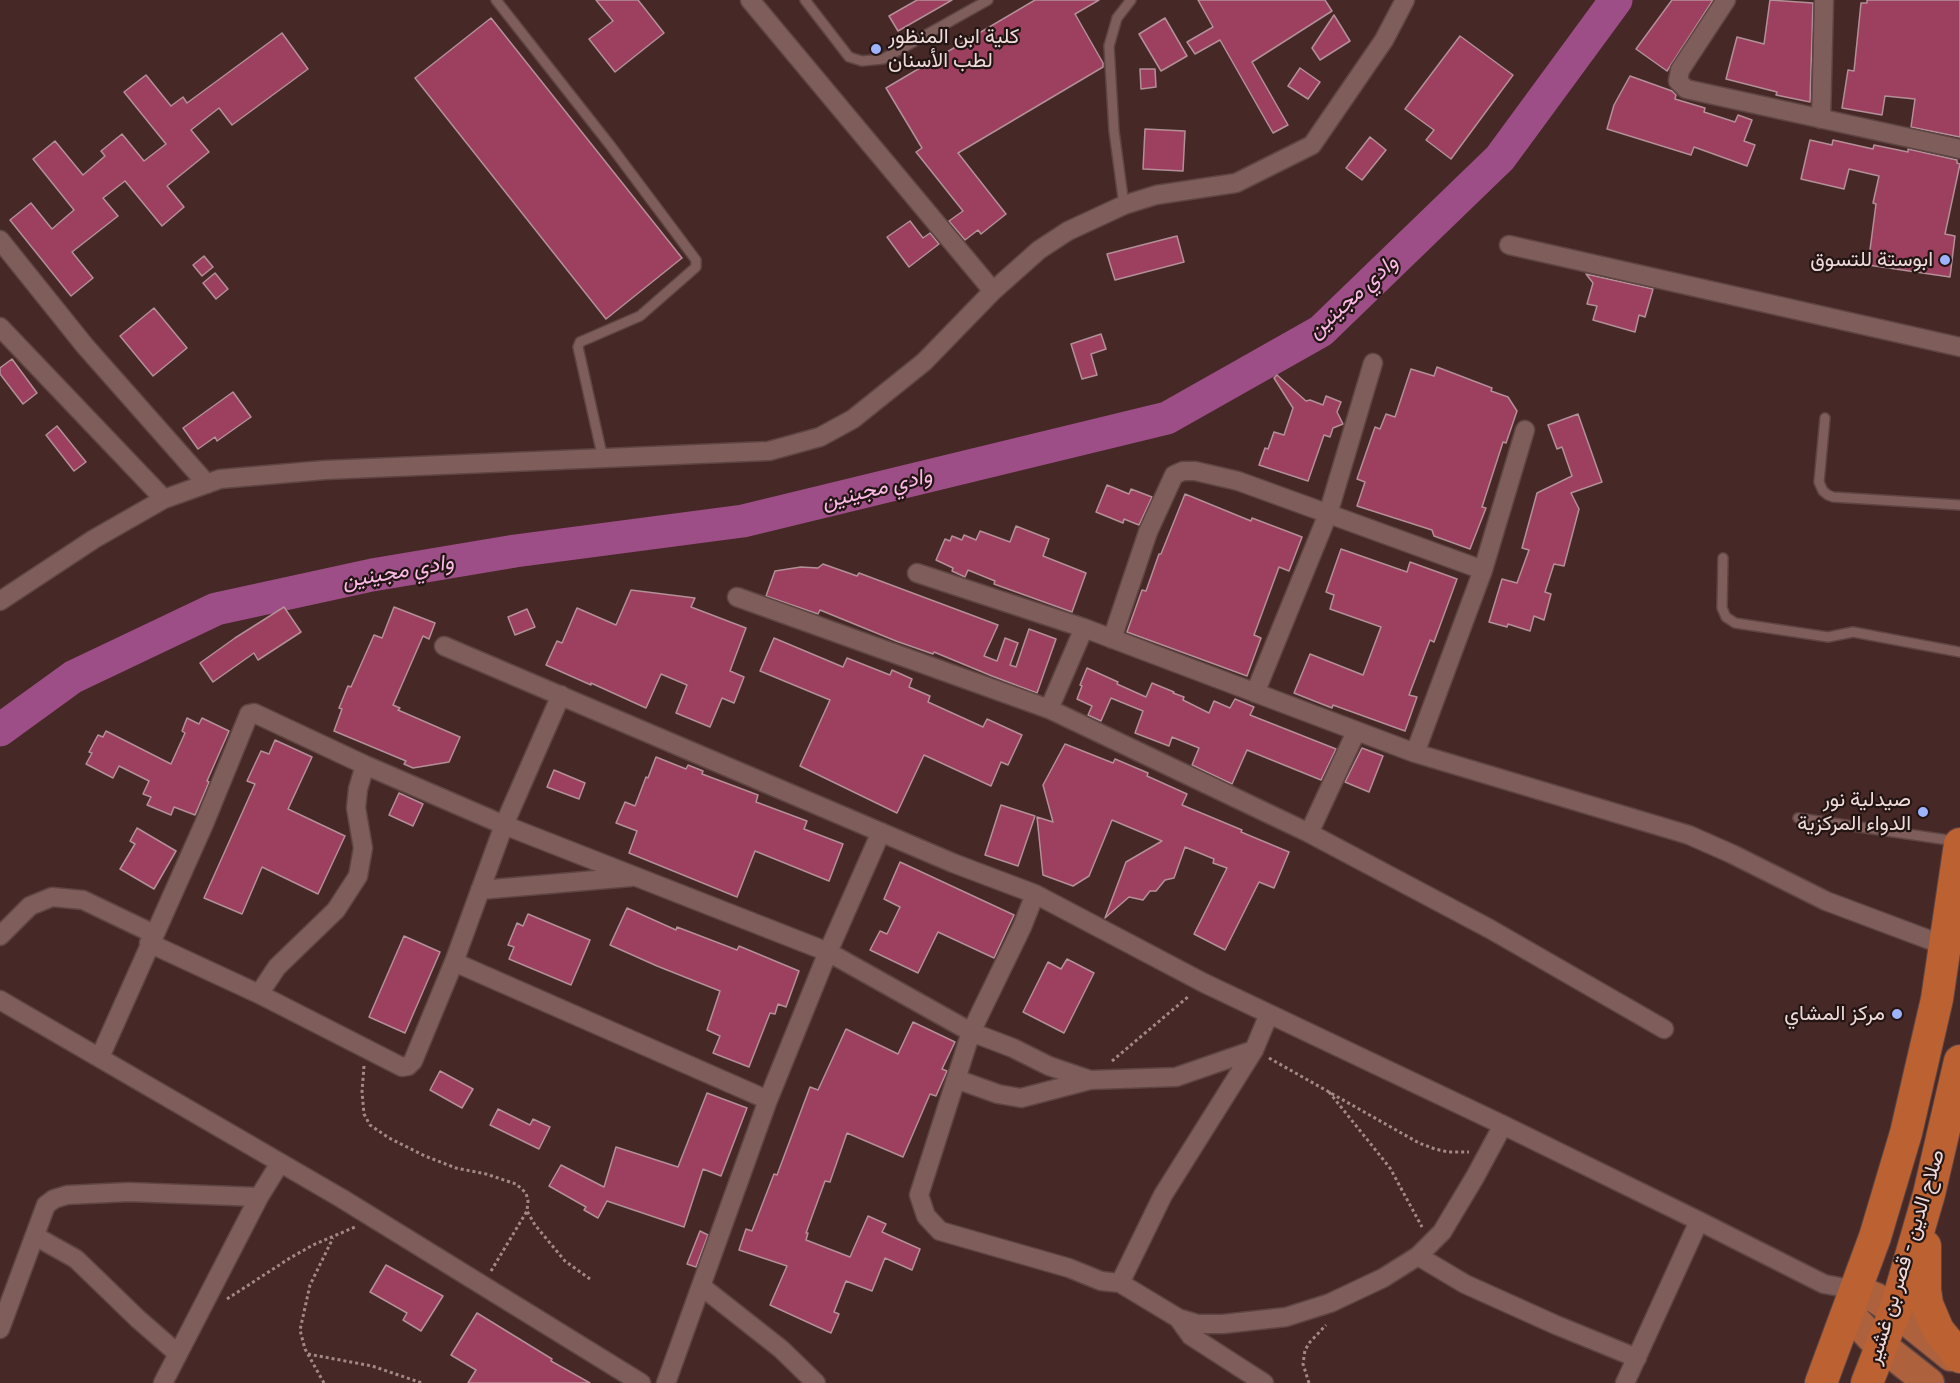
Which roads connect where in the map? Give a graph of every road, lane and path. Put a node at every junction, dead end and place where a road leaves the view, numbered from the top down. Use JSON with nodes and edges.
{"nodes":[{"id":1,"x":496,"y":0,"type":"edge"},
{"id":2,"x":750,"y":0,"type":"edge"},
{"id":3,"x":805,"y":0,"type":"edge"},
{"id":4,"x":988,"y":0,"type":"edge"},
{"id":5,"x":1131,"y":0,"type":"edge"},
{"id":6,"x":1406,"y":0,"type":"edge"},
{"id":7,"x":1726,"y":0,"type":"edge"},
{"id":8,"x":1824,"y":0,"type":"edge"},
{"id":9,"x":1821,"y":119,"type":"junction"},
{"id":10,"x":1960,"y":149,"type":"edge"},
{"id":11,"x":1124,"y":205,"type":"junction"},
{"id":12,"x":0,"y":240,"type":"edge"},
{"id":13,"x":1509,"y":245,"type":"dead end"},
{"id":14,"x":993,"y":291,"type":"junction"},
{"id":15,"x":0,"y":327,"type":"edge"},
{"id":16,"x":1960,"y":346,"type":"edge"},
{"id":17,"x":1373,"y":363,"type":"dead end"},
{"id":18,"x":1825,"y":418,"type":"dead end"},
{"id":19,"x":1525,"y":430,"type":"dead end"},
{"id":20,"x":603,"y":459,"type":"junction"},
{"id":21,"x":207,"y":484,"type":"junction"},
{"id":22,"x":164,"y":499,"type":"junction"},
{"id":23,"x":1960,"y":505,"type":"edge"},
{"id":24,"x":1328,"y":514,"type":"junction"},
{"id":25,"x":1723,"y":558,"type":"dead end"},
{"id":26,"x":1483,"y":570,"type":"junction"},
{"id":27,"x":917,"y":573,"type":"dead end"},
{"id":28,"x":737,"y":597,"type":"dead end"},
{"id":29,"x":0,"y":601,"type":"edge"},
{"id":30,"x":1084,"y":628,"type":"junction"},
{"id":31,"x":1112,"y":639,"type":"junction"},
{"id":32,"x":444,"y":646,"type":"dead end"},
{"id":33,"x":1960,"y":652,"type":"edge"},
{"id":34,"x":1255,"y":693,"type":"junction"},
{"id":35,"x":561,"y":696,"type":"junction"},
{"id":36,"x":1049,"y":709,"type":"junction"},
{"id":37,"x":1356,"y":732,"type":"junction"},
{"id":38,"x":1415,"y":753,"type":"junction"},
{"id":39,"x":365,"y":765,"type":"junction"},
{"id":40,"x":1798,"y":818,"type":"dead end"},
{"id":41,"x":504,"y":825,"type":"junction"},
{"id":42,"x":881,"y":832,"type":"junction"},
{"id":43,"x":1309,"y":833,"type":"junction"},
{"id":44,"x":1960,"y":843,"type":"edge"},
{"id":45,"x":636,"y":877,"type":"junction"},
{"id":46,"x":480,"y":890,"type":"junction"},
{"id":47,"x":1035,"y":894,"type":"junction"},
{"id":48,"x":0,"y":936,"type":"edge"},
{"id":49,"x":152,"y":939,"type":"junction"},
{"id":50,"x":1946,"y":946,"type":"junction"},
{"id":51,"x":828,"y":952,"type":"junction"},
{"id":52,"x":454,"y":962,"type":"junction"},
{"id":53,"x":1204,"y":983,"type":"junction"},
{"id":54,"x":259,"y":994,"type":"junction"},
{"id":55,"x":0,"y":1000,"type":"edge"},
{"id":56,"x":1269,"y":1014,"type":"junction"},
{"id":57,"x":1664,"y":1029,"type":"dead end"},
{"id":58,"x":971,"y":1032,"type":"junction"},
{"id":59,"x":365,"y":1049,"type":"junction"},
{"id":60,"x":1254,"y":1050,"type":"junction"},
{"id":61,"x":100,"y":1057,"type":"junction"},
{"id":62,"x":1960,"y":1061,"type":"edge"},
{"id":63,"x":956,"y":1079,"type":"junction"},
{"id":64,"x":1090,"y":1080,"type":"junction"},
{"id":65,"x":1328,"y":1090,"type":"junction"},
{"id":66,"x":768,"y":1100,"type":"junction"},
{"id":67,"x":1503,"y":1125,"type":"junction"},
{"id":68,"x":1489,"y":1152,"type":"junction"},
{"id":69,"x":280,"y":1163,"type":"junction"},
{"id":70,"x":1929,"y":1194,"type":"junction"},
{"id":71,"x":259,"y":1197,"type":"junction"},
{"id":72,"x":527,"y":1210,"type":"junction"},
{"id":73,"x":376,"y":1220,"type":"junction"},
{"id":74,"x":1699,"y":1221,"type":"junction"},
{"id":75,"x":35,"y":1236,"type":"junction"},
{"id":76,"x":334,"y":1236,"type":"junction"},
{"id":77,"x":1424,"y":1250,"type":"junction"},
{"id":78,"x":590,"y":1279,"type":"dead end"},
{"id":79,"x":1120,"y":1283,"type":"junction"},
{"id":80,"x":482,"y":1285,"type":"junction"},
{"id":81,"x":701,"y":1286,"type":"junction"},
{"id":82,"x":1852,"y":1300,"type":"junction"},
{"id":83,"x":1895,"y":1311,"type":"junction"},
{"id":84,"x":1178,"y":1318,"type":"junction"},
{"id":85,"x":195,"y":1319,"type":"junction"},
{"id":86,"x":1332,"y":1319,"type":"dead end"},
{"id":87,"x":0,"y":1329,"type":"edge"},
{"id":88,"x":1882,"y":1345,"type":"junction"},
{"id":89,"x":177,"y":1353,"type":"junction"},
{"id":90,"x":308,"y":1354,"type":"junction"},
{"id":91,"x":1960,"y":1357,"type":"edge"},
{"id":92,"x":1637,"y":1358,"type":"junction"},
{"id":93,"x":1960,"y":1365,"type":"edge"},
{"id":94,"x":163,"y":1383,"type":"edge"},
{"id":95,"x":324,"y":1383,"type":"edge"},
{"id":96,"x":422,"y":1383,"type":"edge"},
{"id":97,"x":641,"y":1383,"type":"edge"},
{"id":98,"x":666,"y":1383,"type":"edge"},
{"id":99,"x":816,"y":1383,"type":"edge"},
{"id":100,"x":1264,"y":1383,"type":"edge"},
{"id":101,"x":1309,"y":1383,"type":"edge"},
{"id":102,"x":1626,"y":1383,"type":"edge"},
{"id":103,"x":1821,"y":1383,"type":"edge"},
{"id":104,"x":1867,"y":1383,"type":"edge"},
{"id":105,"x":1929,"y":1383,"type":"edge"}],
"edges":[{"from":1,"to":20,"type":"lane"},
{"from":2,"to":14,"type":"street"},
{"from":3,"to":4,"type":"lane"},
{"from":5,"to":11,"type":"lane"},
{"from":6,"to":11,"type":"street"},
{"from":7,"to":9,"type":"street"},
{"from":8,"to":9,"type":"street"},
{"from":9,"to":10,"type":"street"},
{"from":11,"to":14,"type":"street"},
{"from":12,"to":21,"type":"street"},
{"from":13,"to":16,"type":"street"},
{"from":14,"to":20,"type":"street"},
{"from":15,"to":22,"type":"street"},
{"from":17,"to":24,"type":"street"},
{"from":18,"to":23,"type":"lane"},
{"from":19,"to":26,"type":"street"},
{"from":20,"to":21,"type":"street"},
{"from":21,"to":22,"type":"street"},
{"from":22,"to":29,"type":"street"},
{"from":24,"to":26,"type":"street"},
{"from":24,"to":31,"type":"street"},
{"from":24,"to":34,"type":"street"},
{"from":25,"to":33,"type":"lane"},
{"from":26,"to":38,"type":"street"},
{"from":27,"to":30,"type":"street"},
{"from":28,"to":36,"type":"street"},
{"from":30,"to":31,"type":"street"},
{"from":30,"to":36,"type":"street"},
{"from":31,"to":34,"type":"street"},
{"from":32,"to":35,"type":"street"},
{"from":34,"to":37,"type":"street"},
{"from":35,"to":41,"type":"street"},
{"from":35,"to":42,"type":"street"},
{"from":36,"to":43,"type":"street"},
{"from":37,"to":38,"type":"street"},
{"from":37,"to":43,"type":"street"},
{"from":38,"to":50,"type":"street"},
{"from":39,"to":41,"type":"street"},
{"from":39,"to":49,"type":"street"},
{"from":39,"to":54,"type":"street"},
{"from":40,"to":44,"type":"lane"},
{"from":41,"to":45,"type":"street"},
{"from":41,"to":46,"type":"street"},
{"from":42,"to":47,"type":"street"},
{"from":42,"to":51,"type":"street"},
{"from":43,"to":57,"type":"street"},
{"from":44,"to":50,"type":"highway"},
{"from":45,"to":46,"type":"street"},
{"from":45,"to":51,"type":"street"},
{"from":46,"to":52,"type":"street"},
{"from":47,"to":53,"type":"street"},
{"from":47,"to":58,"type":"street"},
{"from":48,"to":49,"type":"street"},
{"from":49,"to":54,"type":"street"},
{"from":49,"to":61,"type":"street"},
{"from":50,"to":82,"type":"highway"},
{"from":51,"to":58,"type":"street"},
{"from":51,"to":66,"type":"street"},
{"from":52,"to":59,"type":"street"},
{"from":52,"to":66,"type":"street"},
{"from":53,"to":56,"type":"street"},
{"from":53,"to":64,"type":"path"},
{"from":54,"to":59,"type":"street"},
{"from":55,"to":61,"type":"street"},
{"from":56,"to":60,"type":"street"},
{"from":56,"to":67,"type":"street"},
{"from":58,"to":63,"type":"street"},
{"from":58,"to":64,"type":"street"},
{"from":59,"to":72,"type":"path"},
{"from":60,"to":64,"type":"street"},
{"from":60,"to":65,"type":"path"},
{"from":60,"to":79,"type":"street"},
{"from":61,"to":69,"type":"street"},
{"from":62,"to":70,"type":"highway","name":"صلاح الدين - قصر بن غشير"},
{"from":63,"to":64,"type":"street"},
{"from":63,"to":79,"type":"street"},
{"from":65,"to":68,"type":"path"},
{"from":65,"to":77,"type":"path"},
{"from":66,"to":81,"type":"street"},
{"from":67,"to":68,"type":"street"},
{"from":67,"to":74,"type":"street"},
{"from":68,"to":77,"type":"street"},
{"from":69,"to":71,"type":"street"},
{"from":69,"to":73,"type":"street"},
{"from":70,"to":83,"type":"highway","name":"صلاح الدين - قصر بن غشير"},
{"from":70,"to":91,"type":"highway"},
{"from":71,"to":75,"type":"street"},
{"from":71,"to":85,"type":"street"},
{"from":72,"to":78,"type":"path"},
{"from":72,"to":80,"type":"path"},
{"from":73,"to":76,"type":"path"},
{"from":73,"to":80,"type":"street"},
{"from":74,"to":82,"type":"street"},
{"from":74,"to":92,"type":"street"},
{"from":75,"to":87,"type":"street"},
{"from":75,"to":89,"type":"street"},
{"from":76,"to":85,"type":"path"},
{"from":76,"to":90,"type":"path"},
{"from":77,"to":84,"type":"street"},
{"from":77,"to":92,"type":"street"},
{"from":79,"to":84,"type":"street"},
{"from":80,"to":97,"type":"street"},
{"from":81,"to":98,"type":"street"},
{"from":81,"to":99,"type":"street"},
{"from":82,"to":83,"type":"main road"},
{"from":82,"to":88,"type":"main road"},
{"from":82,"to":103,"type":"highway"},
{"from":83,"to":88,"type":"highway","name":"صلاح الدين - قصر بن غشير"},
{"from":83,"to":93,"type":"main road"},
{"from":84,"to":100,"type":"street"},
{"from":85,"to":89,"type":"street"},
{"from":86,"to":101,"type":"path"},
{"from":88,"to":104,"type":"highway","name":"صلاح الدين - قصر بن غشير"},
{"from":88,"to":105,"type":"main road"},
{"from":89,"to":94,"type":"street"},
{"from":90,"to":95,"type":"path"},
{"from":90,"to":96,"type":"path"},
{"from":92,"to":102,"type":"street"}]}
